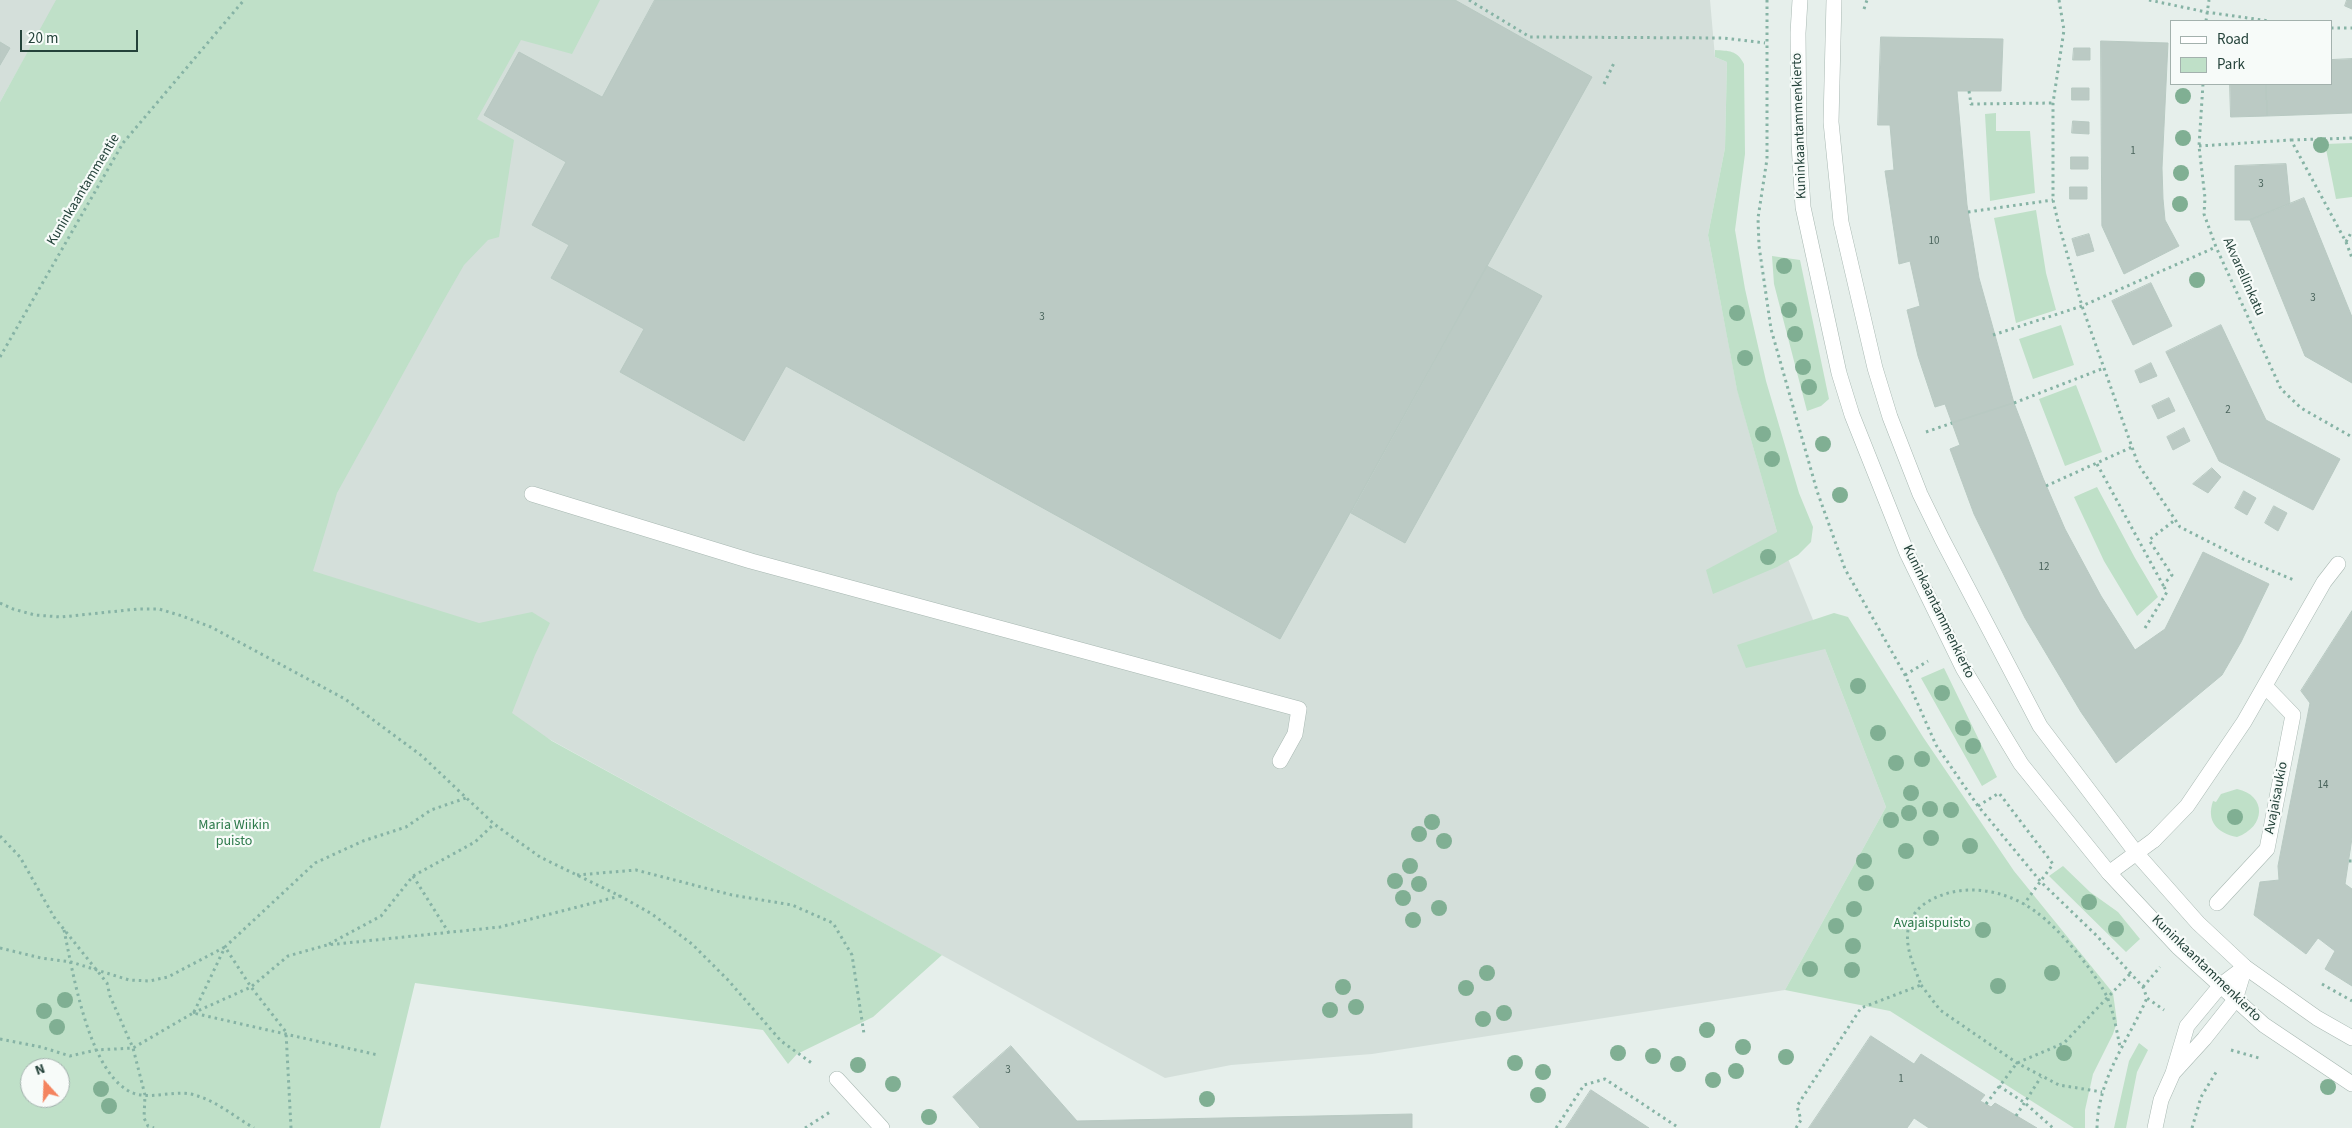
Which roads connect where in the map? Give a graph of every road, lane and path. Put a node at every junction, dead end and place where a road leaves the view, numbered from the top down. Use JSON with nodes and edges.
{"nodes":[{"id":1,"x":244,"y":0,"type":"edge"},
{"id":2,"x":1469,"y":0,"type":"edge"},
{"id":3,"x":1800,"y":0,"type":"edge"},
{"id":4,"x":1834,"y":0,"type":"edge"},
{"id":5,"x":1867,"y":0,"type":"edge"},
{"id":6,"x":2059,"y":0,"type":"edge"},
{"id":7,"x":2149,"y":0,"type":"edge"},
{"id":8,"x":2209,"y":0,"type":"edge"},
{"id":9,"x":2206,"y":12,"type":"junction"},
{"id":10,"x":1863,"y":13,"type":"dead end"},
{"id":11,"x":2206,"y":20,"type":"edge"},
{"id":12,"x":2262,"y":20,"type":"edge"},
{"id":13,"x":2332,"y":28,"type":"edge"},
{"id":14,"x":2352,"y":28,"type":"edge"},
{"id":15,"x":1766,"y":43,"type":"dead end"},
{"id":16,"x":1614,"y":63,"type":"dead end"},
{"id":17,"x":1604,"y":84,"type":"dead end"},
{"id":18,"x":2203,"y":85,"type":"edge"},
{"id":19,"x":1969,"y":91,"type":"dead end"},
{"id":20,"x":2053,"y":103,"type":"junction"},
{"id":21,"x":2352,"y":138,"type":"edge"},
{"id":22,"x":2291,"y":140,"type":"junction"},
{"id":23,"x":2200,"y":146,"type":"junction"},
{"id":24,"x":2053,"y":200,"type":"junction"},
{"id":25,"x":1968,"y":212,"type":"dead end"},
{"id":26,"x":2352,"y":231,"type":"edge"},
{"id":27,"x":2346,"y":242,"type":"junction"},
{"id":28,"x":2216,"y":247,"type":"junction"},
{"id":29,"x":2352,"y":258,"type":"edge"},
{"id":30,"x":2082,"y":306,"type":"junction"},
{"id":31,"x":1993,"y":334,"type":"dead end"},
{"id":32,"x":0,"y":356,"type":"edge"},
{"id":33,"x":2104,"y":368,"type":"junction"},
{"id":34,"x":2014,"y":403,"type":"dead end"},
{"id":35,"x":1952,"y":423,"type":"dead end"},
{"id":36,"x":2352,"y":437,"type":"edge"},
{"id":37,"x":1925,"y":439,"type":"dead end"},
{"id":38,"x":2132,"y":447,"type":"junction"},
{"id":39,"x":2096,"y":464,"type":"junction"},
{"id":40,"x":2046,"y":486,"type":"dead end"},
{"id":41,"x":532,"y":494,"type":"dead end"},
{"id":42,"x":2175,"y":520,"type":"junction"},
{"id":43,"x":2338,"y":564,"type":"dead end"},
{"id":44,"x":2163,"y":584,"type":"junction"},
{"id":45,"x":2320,"y":591,"type":"junction"},
{"id":46,"x":0,"y":603,"type":"edge"},
{"id":47,"x":2146,"y":628,"type":"dead end"},
{"id":48,"x":2265,"y":686,"type":"junction"},
{"id":49,"x":1280,"y":761,"type":"dead end"},
{"id":50,"x":466,"y":798,"type":"junction"},
{"id":51,"x":1978,"y":806,"type":"dead end"},
{"id":52,"x":494,"y":824,"type":"junction"},
{"id":53,"x":0,"y":836,"type":"edge"},
{"id":54,"x":2137,"y":854,"type":"junction"},
{"id":55,"x":2109,"y":872,"type":"junction"},
{"id":56,"x":577,"y":875,"type":"junction"},
{"id":57,"x":413,"y":876,"type":"junction"},
{"id":58,"x":620,"y":896,"type":"junction"},
{"id":59,"x":2217,"y":903,"type":"dead end"},
{"id":60,"x":2024,"y":904,"type":"junction"},
{"id":61,"x":64,"y":929,"type":"junction"},
{"id":62,"x":449,"y":933,"type":"junction"},
{"id":63,"x":327,"y":945,"type":"junction"},
{"id":64,"x":225,"y":947,"type":"junction"},
{"id":65,"x":0,"y":948,"type":"edge"},
{"id":66,"x":71,"y":962,"type":"junction"},
{"id":67,"x":2245,"y":967,"type":"junction"},
{"id":68,"x":95,"y":969,"type":"junction"},
{"id":69,"x":2130,"y":974,"type":"dead end"},
{"id":70,"x":2320,"y":983,"type":"dead end"},
{"id":71,"x":1921,"y":985,"type":"junction"},
{"id":72,"x":2221,"y":986,"type":"junction"},
{"id":73,"x":251,"y":987,"type":"junction"},
{"id":74,"x":2147,"y":998,"type":"dead end"},
{"id":75,"x":2108,"y":999,"type":"junction"},
{"id":76,"x":2235,"y":1000,"type":"junction"},
{"id":77,"x":2352,"y":1001,"type":"edge"},
{"id":78,"x":193,"y":1012,"type":"junction"},
{"id":79,"x":286,"y":1032,"type":"junction"},
{"id":80,"x":864,"y":1034,"type":"dead end"},
{"id":81,"x":2352,"y":1038,"type":"edge"},
{"id":82,"x":0,"y":1039,"type":"edge"},
{"id":83,"x":2120,"y":1047,"type":"junction"},
{"id":84,"x":133,"y":1048,"type":"junction"},
{"id":85,"x":2229,"y":1049,"type":"dead end"},
{"id":86,"x":96,"y":1050,"type":"junction"},
{"id":87,"x":378,"y":1055,"type":"dead end"},
{"id":88,"x":2225,"y":1057,"type":"dead end"},
{"id":89,"x":2017,"y":1063,"type":"junction"},
{"id":90,"x":2220,"y":1065,"type":"dead end"},
{"id":91,"x":2173,"y":1073,"type":"junction"},
{"id":92,"x":2041,"y":1077,"type":"junction"},
{"id":93,"x":838,"y":1079,"type":"joint"},
{"id":94,"x":2352,"y":1084,"type":"edge"},
{"id":95,"x":1999,"y":1086,"type":"junction"},
{"id":96,"x":2102,"y":1092,"type":"junction"},
{"id":97,"x":145,"y":1095,"type":"junction"},
{"id":98,"x":2024,"y":1103,"type":"junction"},
{"id":99,"x":1986,"y":1104,"type":"dead end"},
{"id":100,"x":2016,"y":1116,"type":"dead end"},
{"id":101,"x":154,"y":1128,"type":"edge"},
{"id":102,"x":254,"y":1128,"type":"edge"},
{"id":103,"x":291,"y":1128,"type":"edge"},
{"id":104,"x":882,"y":1128,"type":"edge"},
{"id":105,"x":1556,"y":1128,"type":"edge"},
{"id":106,"x":1679,"y":1128,"type":"edge"},
{"id":107,"x":1796,"y":1128,"type":"edge"},
{"id":108,"x":2053,"y":1128,"type":"edge"},
{"id":109,"x":2097,"y":1128,"type":"edge"},
{"id":110,"x":2155,"y":1128,"type":"edge"},
{"id":111,"x":2192,"y":1128,"type":"edge"}],
"edges":[{"from":1,"to":32,"type":"path","name":"Kuninkaantammentie"},
{"from":2,"to":15,"type":"path"},
{"from":3,"to":55,"type":"street","name":"Kuninkaantammenkierto"},
{"from":4,"to":54,"type":"street","name":"Kuninkaantammenkierto"},
{"from":5,"to":10,"type":"path"},
{"from":6,"to":20,"type":"path"},
{"from":7,"to":9,"type":"path"},
{"from":8,"to":9,"type":"path"},
{"from":9,"to":11,"type":"path"},
{"from":9,"to":12,"type":"path"},
{"from":13,"to":14,"type":"path"},
{"from":16,"to":17,"type":"path"},
{"from":18,"to":23,"type":"path","name":"Akvarellinkatu"},
{"from":19,"to":20,"type":"path"},
{"from":20,"to":24,"type":"path"},
{"from":21,"to":22,"type":"path"},
{"from":22,"to":23,"type":"path"},
{"from":22,"to":27,"type":"path"},
{"from":23,"to":28,"type":"path","name":"Akvarellinkatu"},
{"from":24,"to":25,"type":"path"},
{"from":24,"to":30,"type":"path"},
{"from":26,"to":27,"type":"path"},
{"from":27,"to":29,"type":"path"},
{"from":28,"to":30,"type":"path"},
{"from":28,"to":36,"type":"path","name":"Akvarellinkatu"},
{"from":30,"to":31,"type":"path"},
{"from":30,"to":33,"type":"path"},
{"from":33,"to":34,"type":"path"},
{"from":33,"to":38,"type":"path"},
{"from":35,"to":37,"type":"path"},
{"from":38,"to":39,"type":"path"},
{"from":38,"to":42,"type":"path"},
{"from":39,"to":40,"type":"path"},
{"from":39,"to":44,"type":"path"},
{"from":41,"to":49,"type":"street"},
{"from":42,"to":44,"type":"path"},
{"from":42,"to":45,"type":"path"},
{"from":43,"to":45,"type":"street"},
{"from":44,"to":47,"type":"path"},
{"from":45,"to":48,"type":"street"},
{"from":46,"to":50,"type":"path"},
{"from":48,"to":54,"type":"street"},
{"from":48,"to":59,"type":"street","name":"Avajaisaukio"},
{"from":50,"to":52,"type":"path"},
{"from":50,"to":64,"type":"path"},
{"from":51,"to":60,"type":"path"},
{"from":52,"to":56,"type":"path"},
{"from":52,"to":57,"type":"path"},
{"from":53,"to":61,"type":"path"},
{"from":54,"to":55,"type":"street"},
{"from":54,"to":67,"type":"street","name":"Kuninkaantammenkierto"},
{"from":55,"to":72,"type":"street","name":"Kuninkaantammenkierto"},
{"from":56,"to":58,"type":"path"},
{"from":56,"to":80,"type":"path"},
{"from":57,"to":62,"type":"path"},
{"from":57,"to":63,"type":"path"},
{"from":58,"to":62,"type":"path"},
{"from":58,"to":93,"type":"path"},
{"from":60,"to":71,"type":"path"},
{"from":60,"to":75,"type":"path"},
{"from":61,"to":66,"type":"path"},
{"from":61,"to":68,"type":"path"},
{"from":62,"to":63,"type":"path"},
{"from":63,"to":73,"type":"path"},
{"from":64,"to":68,"type":"path"},
{"from":64,"to":73,"type":"path"},
{"from":64,"to":78,"type":"path"},
{"from":65,"to":66,"type":"path"},
{"from":66,"to":68,"type":"path"},
{"from":66,"to":86,"type":"path"},
{"from":67,"to":72,"type":"street"},
{"from":67,"to":76,"type":"street"},
{"from":67,"to":81,"type":"street","name":"Kuninkaantammenkierto"},
{"from":68,"to":84,"type":"path"},
{"from":69,"to":75,"type":"path"},
{"from":70,"to":77,"type":"path"},
{"from":71,"to":89,"type":"path"},
{"from":71,"to":107,"type":"path"},
{"from":72,"to":76,"type":"street","name":"Kuninkaantammenkierto"},
{"from":72,"to":91,"type":"street"},
{"from":73,"to":78,"type":"path"},
{"from":73,"to":79,"type":"path"},
{"from":74,"to":83,"type":"path"},
{"from":75,"to":83,"type":"path"},
{"from":75,"to":89,"type":"path"},
{"from":76,"to":91,"type":"street"},
{"from":76,"to":94,"type":"street","name":"Kuninkaantammenkierto"},
{"from":78,"to":79,"type":"path"},
{"from":78,"to":84,"type":"path"},
{"from":79,"to":87,"type":"path"},
{"from":79,"to":103,"type":"path"},
{"from":82,"to":86,"type":"path"},
{"from":83,"to":96,"type":"path"},
{"from":84,"to":86,"type":"path"},
{"from":84,"to":97,"type":"path"},
{"from":85,"to":88,"type":"path"},
{"from":86,"to":97,"type":"path"},
{"from":89,"to":92,"type":"path"},
{"from":89,"to":95,"type":"path"},
{"from":90,"to":111,"type":"path"},
{"from":91,"to":110,"type":"street"},
{"from":92,"to":96,"type":"path"},
{"from":92,"to":98,"type":"path"},
{"from":93,"to":104,"type":"street"},
{"from":95,"to":98,"type":"path"},
{"from":95,"to":99,"type":"path"},
{"from":96,"to":109,"type":"path"},
{"from":97,"to":101,"type":"path"},
{"from":97,"to":102,"type":"path"},
{"from":98,"to":100,"type":"path"},
{"from":98,"to":108,"type":"path"},
{"from":105,"to":106,"type":"path"}]}
